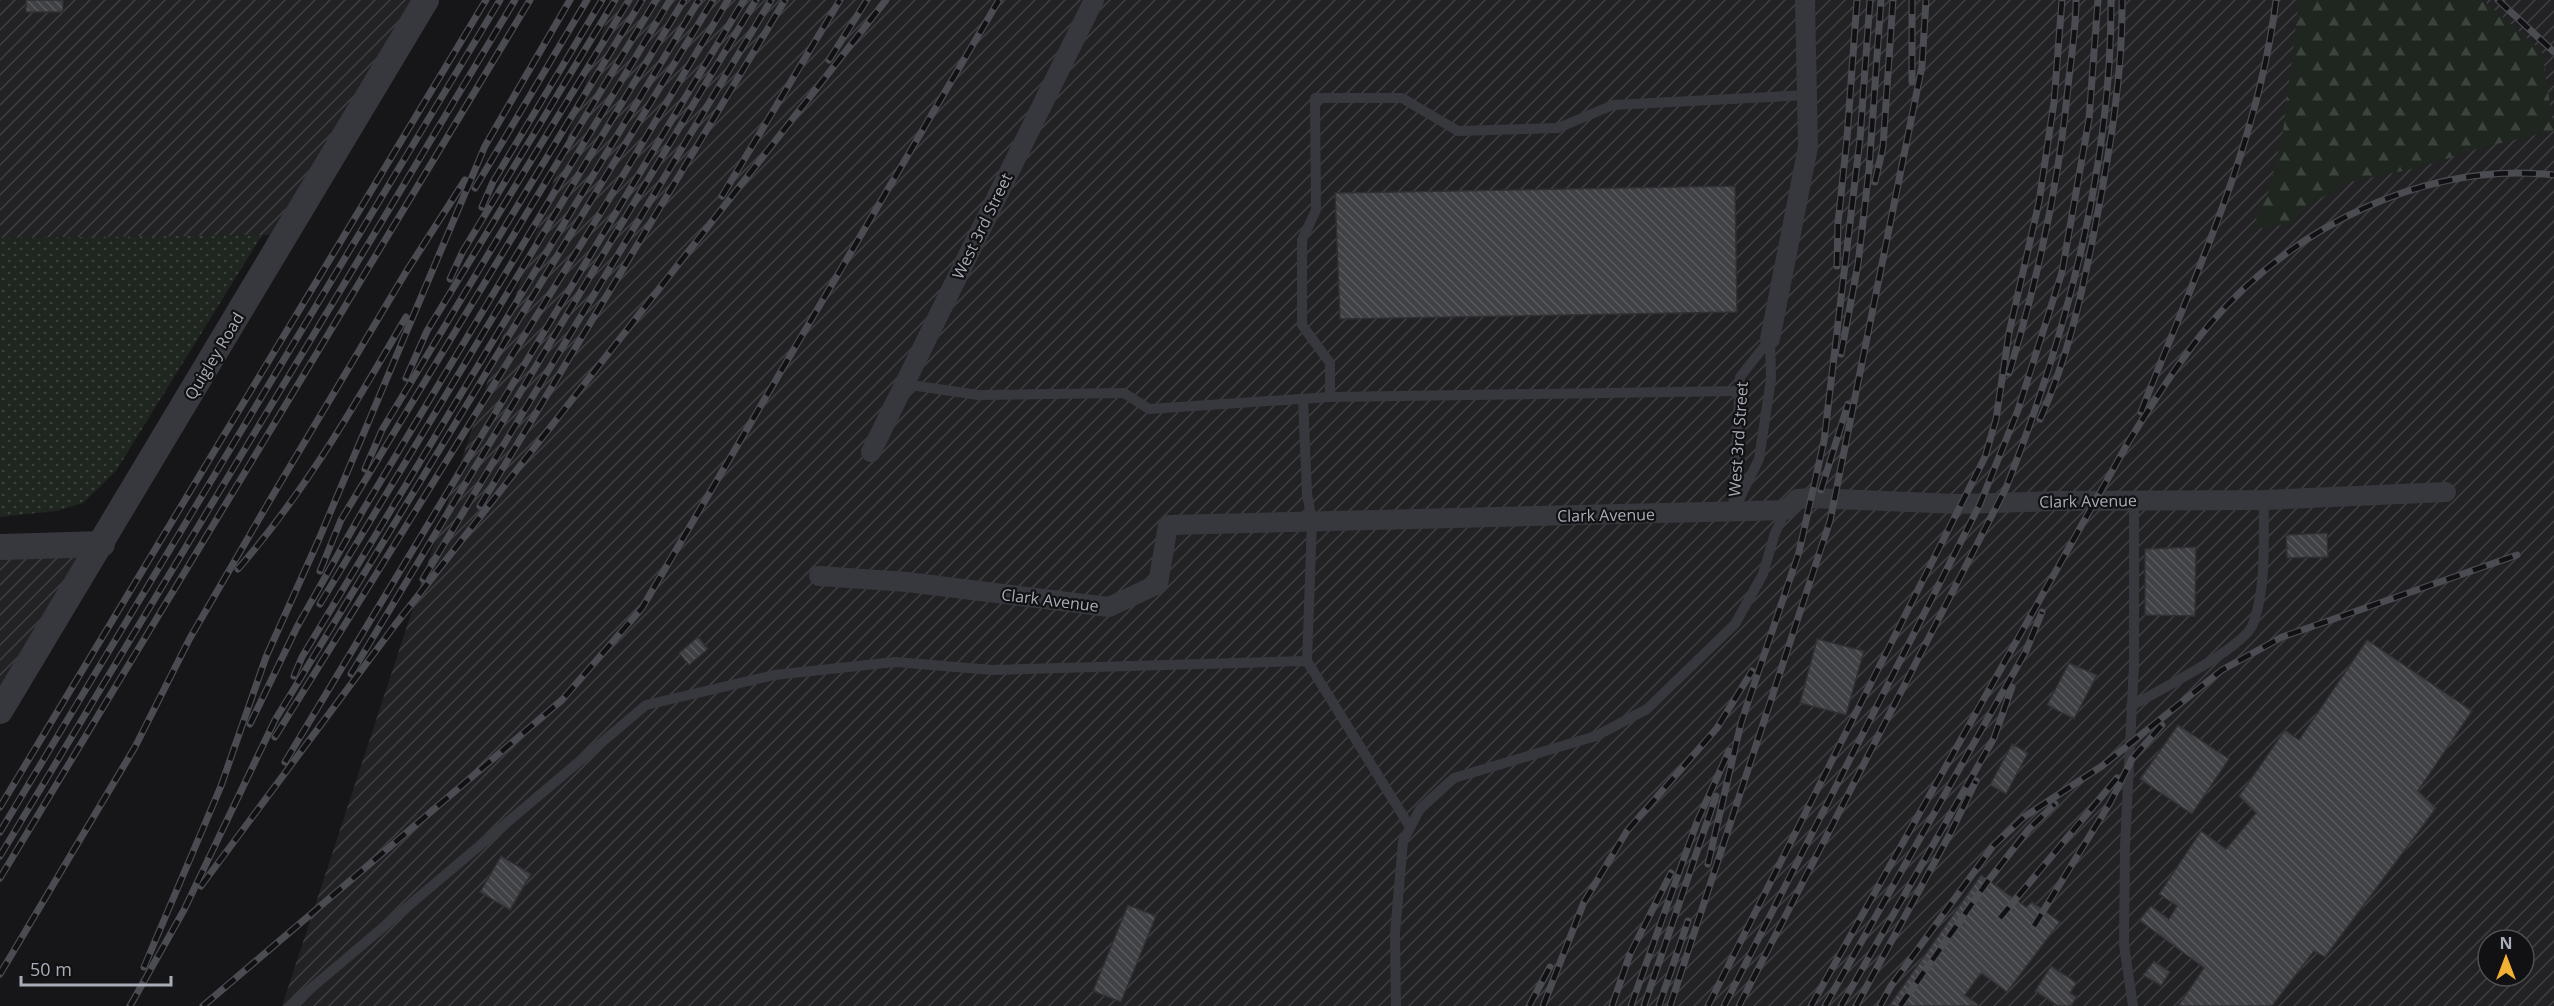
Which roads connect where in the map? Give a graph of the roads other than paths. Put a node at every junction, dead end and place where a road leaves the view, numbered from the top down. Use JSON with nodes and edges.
{"nodes":[{"id":1,"x":426,"y":0,"type":"edge"},
{"id":2,"x":1805,"y":0,"type":"edge"},
{"id":3,"x":1089,"y":7,"type":"edge"},
{"id":4,"x":1807,"y":95,"type":"junction"},
{"id":5,"x":1770,"y":339,"type":"junction"},
{"id":6,"x":904,"y":384,"type":"junction"},
{"id":7,"x":1739,"y":391,"type":"junction"},
{"id":8,"x":1330,"y":397,"type":"junction"},
{"id":9,"x":1303,"y":399,"type":"junction"},
{"id":10,"x":871,"y":452,"type":"dead end"},
{"id":11,"x":2446,"y":492,"type":"dead end"},
{"id":12,"x":2134,"y":500,"type":"junction"},
{"id":13,"x":2265,"y":500,"type":"junction"},
{"id":14,"x":1786,"y":510,"type":"junction"},
{"id":15,"x":1733,"y":512,"type":"junction"},
{"id":16,"x":1312,"y":521,"type":"junction"},
{"id":17,"x":102,"y":544,"type":"junction"},
{"id":18,"x":0,"y":547,"type":"edge"},
{"id":19,"x":819,"y":576,"type":"dead end"},
{"id":20,"x":1307,"y":661,"type":"junction"},
{"id":21,"x":2131,"y":706,"type":"junction"},
{"id":22,"x":0,"y":711,"type":"edge"},
{"id":23,"x":1410,"y":827,"type":"junction"},
{"id":24,"x":290,"y":1006,"type":"edge"},
{"id":25,"x":1396,"y":1006,"type":"edge"},
{"id":26,"x":2133,"y":1006,"type":"edge"}],
"edges":[{"from":1,"to":17,"type":"street","name":"Quigley Road"},
{"from":2,"to":4,"type":"street","name":"West 3rd Street"},
{"from":3,"to":6,"type":"street","name":"West 3rd Street"},
{"from":4,"to":5,"type":"street","name":"West 3rd Street"},
{"from":4,"to":8,"type":"lane"},
{"from":5,"to":7,"type":"lane","name":"West 3rd Street"},
{"from":5,"to":15,"type":"lane","name":"West 3rd Street"},
{"from":6,"to":9,"type":"lane"},
{"from":6,"to":10,"type":"street","name":"West 3rd Street"},
{"from":7,"to":8,"type":"lane"},
{"from":7,"to":15,"type":"lane","name":"West 3rd Street"},
{"from":8,"to":9,"type":"lane"},
{"from":9,"to":16,"type":"lane"},
{"from":11,"to":13,"type":"street","name":"Clark Avenue"},
{"from":12,"to":13,"type":"street","name":"Clark Avenue"},
{"from":12,"to":14,"type":"street","name":"Clark Avenue"},
{"from":12,"to":21,"type":"lane"},
{"from":13,"to":21,"type":"lane"},
{"from":14,"to":15,"type":"street","name":"Clark Avenue"},
{"from":14,"to":23,"type":"lane"},
{"from":15,"to":16,"type":"street","name":"Clark Avenue"},
{"from":16,"to":19,"type":"street","name":"Clark Avenue"},
{"from":16,"to":20,"type":"lane"},
{"from":17,"to":18,"type":"street"},
{"from":17,"to":22,"type":"street","name":"Quigley Road"},
{"from":20,"to":23,"type":"lane"},
{"from":20,"to":24,"type":"lane"},
{"from":21,"to":26,"type":"lane"},
{"from":23,"to":25,"type":"lane"}]}
